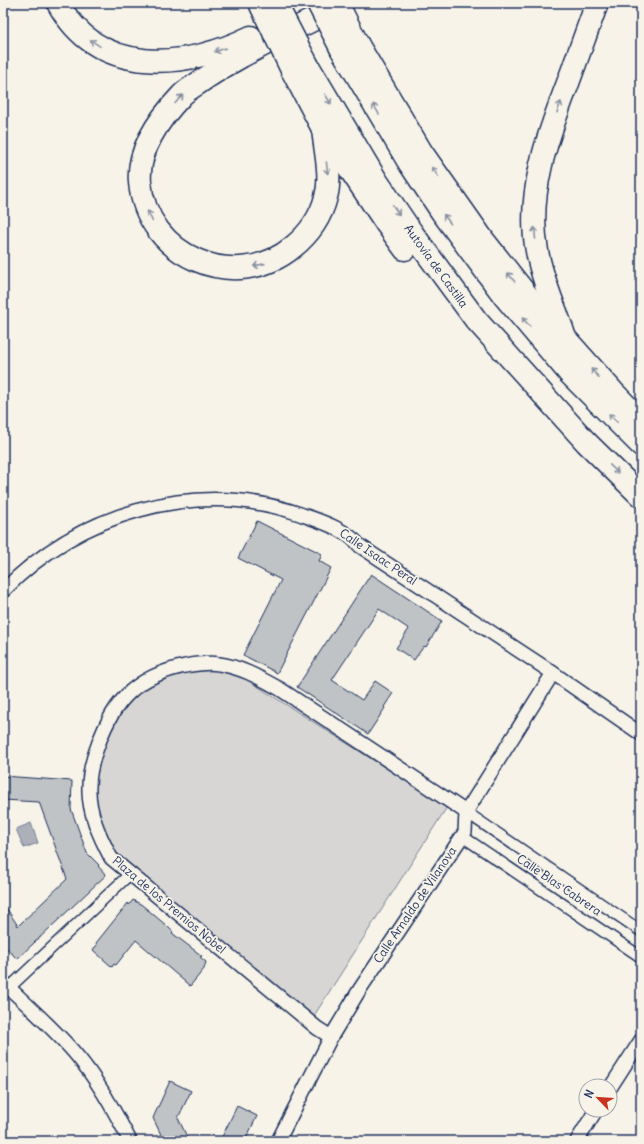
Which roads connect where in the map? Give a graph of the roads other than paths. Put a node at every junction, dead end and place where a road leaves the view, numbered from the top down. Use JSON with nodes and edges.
{"nodes":[{"id":1,"x":58,"y":3,"type":"edge"},
{"id":2,"x":260,"y":3,"type":"edge"},
{"id":3,"x":276,"y":3,"type":"edge"},
{"id":4,"x":318,"y":3,"type":"edge"},
{"id":5,"x":337,"y":3,"type":"edge"},
{"id":6,"x":346,"y":3,"type":"edge"},
{"id":7,"x":597,"y":3,"type":"edge"},
{"id":8,"x":350,"y":48,"type":"junction"},
{"id":9,"x":300,"y":68,"type":"junction"},
{"id":10,"x":323,"y":129,"type":"junction"},
{"id":11,"x":565,"y":338,"type":"junction"},
{"id":12,"x":641,"y":421,"type":"edge"},
{"id":13,"x":586,"y":442,"type":"junction"},
{"id":14,"x":641,"y":445,"type":"edge"},
{"id":15,"x":641,"y":496,"type":"edge"},
{"id":16,"x":3,"y":591,"type":"edge"},
{"id":17,"x":553,"y":673,"type":"junction"},
{"id":18,"x":641,"y":734,"type":"edge"},
{"id":19,"x":466,"y":812,"type":"junction"},
{"id":20,"x":462,"y":836,"type":"junction"},
{"id":21,"x":130,"y":874,"type":"junction"},
{"id":22,"x":641,"y":931,"type":"edge"},
{"id":23,"x":641,"y":956,"type":"edge"},
{"id":24,"x":6,"y":985,"type":"edge"},
{"id":25,"x":331,"y":1037,"type":"junction"},
{"id":26,"x":641,"y":1040,"type":"edge"},
{"id":27,"x":616,"y":1078,"type":"edge"},
{"id":28,"x":591,"y":1118,"type":"edge"},
{"id":29,"x":130,"y":1141,"type":"edge"},
{"id":30,"x":278,"y":1141,"type":"edge"},
{"id":31,"x":577,"y":1141,"type":"edge"}],
"edges":[{"from":4,"to":1,"type":"highway","one_way":true},
{"from":2,"to":9,"type":"highway","bridge":true},
{"from":3,"to":9,"type":"highway","name":"Autovía de Castilla","bridge":true},
{"from":4,"to":8,"type":"highway","bridge":true},
{"from":5,"to":8,"type":"highway","bridge":true},
{"from":10,"to":6,"type":"highway","one_way":true},
{"from":11,"to":7,"type":"highway","one_way":true},
{"from":11,"to":8,"type":"highway","one_way":true},
{"from":14,"to":8,"type":"highway","one_way":true},
{"from":9,"to":10,"type":"highway"},
{"from":9,"to":13,"type":"highway","name":"Autovía de Castilla","one_way":true},
{"from":10,"to":13,"type":"highway"},
{"from":12,"to":11,"type":"highway","one_way":true},
{"from":13,"to":15,"type":"highway","name":"Autovía de Castilla","one_way":true},
{"from":16,"to":17,"type":"street","name":"Calle Isaac Peral"},
{"from":17,"to":18,"type":"street","name":"Calle Isaac Peral"},
{"from":17,"to":19,"type":"street","name":"Calle Arnaldo de Vilanova"},
{"from":19,"to":20,"type":"street","name":"Calle Arnaldo de Vilanova"},
{"from":19,"to":21,"type":"street","name":"Plaza de los Premios Nobel"},
{"from":19,"to":22,"type":"street","name":"Calle Blas Cabrera"},
{"from":20,"to":23,"type":"street","name":"Calle Blas Cabrera"},
{"from":20,"to":25,"type":"street","name":"Calle Arnaldo de Vilanova"},
{"from":21,"to":24,"type":"street"},
{"from":21,"to":25,"type":"street","name":"Plaza de los Premios Nobel"},
{"from":24,"to":29,"type":"street"},
{"from":25,"to":30,"type":"street","name":"Calle Arnaldo de Vilanova"},
{"from":26,"to":27,"type":"street"},
{"from":28,"to":31,"type":"street"}]}
